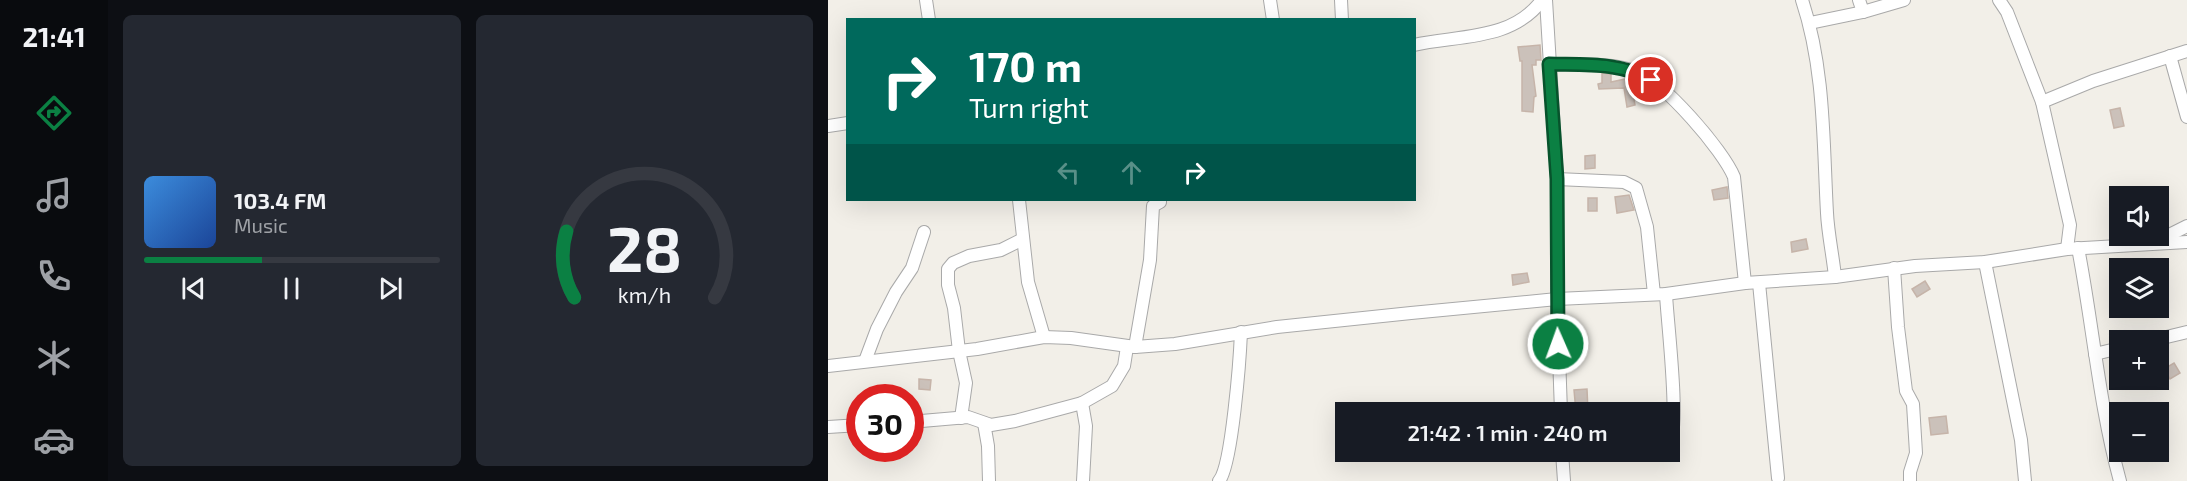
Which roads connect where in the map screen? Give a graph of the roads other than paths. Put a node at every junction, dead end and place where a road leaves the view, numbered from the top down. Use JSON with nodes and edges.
{"nodes":[{"id":1,"x":926,"y":0,"type":"edge"},
{"id":2,"x":1270,"y":0,"type":"edge"},
{"id":3,"x":1341,"y":0,"type":"edge"},
{"id":4,"x":1544,"y":0,"type":"edge"},
{"id":5,"x":1802,"y":0,"type":"edge"},
{"id":6,"x":1904,"y":0,"type":"edge"},
{"id":7,"x":1999,"y":0,"type":"edge"},
{"id":8,"x":1861,"y":6,"type":"edge"},
{"id":9,"x":929,"y":18,"type":"edge"},
{"id":10,"x":1273,"y":18,"type":"edge"},
{"id":11,"x":1342,"y":18,"type":"edge"},
{"id":12,"x":1809,"y":23,"type":"junction"},
{"id":13,"x":1416,"y":45,"type":"edge"},
{"id":14,"x":2187,"y":51,"type":"edge"},
{"id":15,"x":2170,"y":56,"type":"junction"},
{"id":16,"x":1549,"y":64,"type":"junction"},
{"id":17,"x":2042,"y":102,"type":"junction"},
{"id":18,"x":2187,"y":117,"type":"edge"},
{"id":19,"x":846,"y":123,"type":"edge"},
{"id":20,"x":828,"y":126,"type":"edge"},
{"id":21,"x":1557,"y":179,"type":"junction"},
{"id":22,"x":1019,"y":201,"type":"edge"},
{"id":23,"x":1160,"y":201,"type":"edge"},
{"id":24,"x":2187,"y":226,"type":"edge"},
{"id":25,"x":924,"y":232,"type":"dead end"},
{"id":26,"x":2169,"y":235,"type":"edge"},
{"id":27,"x":1023,"y":239,"type":"junction"},
{"id":28,"x":2187,"y":242,"type":"edge"},
{"id":29,"x":2169,"y":243,"type":"edge"},
{"id":30,"x":2129,"y":246,"type":"edge"},
{"id":31,"x":2072,"y":249,"type":"junction"},
{"id":32,"x":1985,"y":262,"type":"junction"},
{"id":33,"x":1894,"y":268,"type":"junction"},
{"id":34,"x":1835,"y":277,"type":"junction"},
{"id":35,"x":1745,"y":283,"type":"junction"},
{"id":36,"x":1759,"y":283,"type":"junction"},
{"id":37,"x":1660,"y":294,"type":"junction"},
{"id":38,"x":1557,"y":298,"type":"junction"},
{"id":39,"x":1241,"y":332,"type":"junction"},
{"id":40,"x":2187,"y":332,"type":"edge"},
{"id":41,"x":2169,"y":336,"type":"edge"},
{"id":42,"x":1044,"y":337,"type":"junction"},
{"id":43,"x":1131,"y":347,"type":"junction"},
{"id":44,"x":959,"y":351,"type":"junction"},
{"id":45,"x":2109,"y":351,"type":"edge"},
{"id":46,"x":2095,"y":354,"type":"junction"},
{"id":47,"x":865,"y":361,"type":"junction"},
{"id":48,"x":828,"y":366,"type":"edge"},
{"id":49,"x":1561,"y":402,"type":"edge"},
{"id":50,"x":1673,"y":402,"type":"edge"},
{"id":51,"x":1082,"y":403,"type":"junction"},
{"id":52,"x":962,"y":418,"type":"junction"},
{"id":53,"x":924,"y":421,"type":"edge"},
{"id":54,"x":984,"y":423,"type":"junction"},
{"id":55,"x":846,"y":426,"type":"edge"},
{"id":56,"x":828,"y":427,"type":"edge"},
{"id":57,"x":1565,"y":462,"type":"edge"},
{"id":58,"x":1778,"y":478,"type":"dead end"},
{"id":59,"x":989,"y":481,"type":"edge"},
{"id":60,"x":1083,"y":481,"type":"edge"},
{"id":61,"x":1219,"y":481,"type":"edge"},
{"id":62,"x":1564,"y":481,"type":"edge"},
{"id":63,"x":1910,"y":481,"type":"edge"},
{"id":64,"x":2025,"y":481,"type":"edge"},
{"id":65,"x":2120,"y":481,"type":"edge"}],
"edges":[{"from":1,"to":9,"type":"street"},
{"from":2,"to":10,"type":"street"},
{"from":3,"to":11,"type":"street"},
{"from":4,"to":13,"type":"street"},
{"from":4,"to":16,"type":"street"},
{"from":5,"to":12,"type":"street"},
{"from":6,"to":8,"type":"street"},
{"from":7,"to":17,"type":"street"},
{"from":8,"to":12,"type":"street"},
{"from":12,"to":34,"type":"street"},
{"from":14,"to":15,"type":"street"},
{"from":15,"to":17,"type":"street"},
{"from":15,"to":18,"type":"street"},
{"from":16,"to":21,"type":"street"},
{"from":16,"to":35,"type":"street"},
{"from":17,"to":31,"type":"street"},
{"from":19,"to":20,"type":"street"},
{"from":21,"to":37,"type":"street"},
{"from":21,"to":38,"type":"street"},
{"from":22,"to":27,"type":"street"},
{"from":23,"to":43,"type":"street"},
{"from":24,"to":26,"type":"street"},
{"from":25,"to":47,"type":"street"},
{"from":27,"to":42,"type":"street"},
{"from":27,"to":44,"type":"street"},
{"from":28,"to":29,"type":"street"},
{"from":30,"to":31,"type":"street"},
{"from":31,"to":32,"type":"street"},
{"from":31,"to":46,"type":"street"},
{"from":32,"to":33,"type":"street"},
{"from":32,"to":64,"type":"street"},
{"from":33,"to":34,"type":"street"},
{"from":33,"to":63,"type":"street"},
{"from":34,"to":36,"type":"street"},
{"from":35,"to":36,"type":"street"},
{"from":35,"to":37,"type":"street"},
{"from":36,"to":58,"type":"street"},
{"from":37,"to":38,"type":"street"},
{"from":37,"to":50,"type":"street"},
{"from":38,"to":39,"type":"street"},
{"from":38,"to":49,"type":"street"},
{"from":39,"to":43,"type":"street"},
{"from":39,"to":61,"type":"street"},
{"from":40,"to":41,"type":"street"},
{"from":42,"to":43,"type":"street"},
{"from":42,"to":44,"type":"street"},
{"from":43,"to":51,"type":"street"},
{"from":44,"to":47,"type":"street"},
{"from":44,"to":52,"type":"street"},
{"from":45,"to":46,"type":"street"},
{"from":46,"to":65,"type":"street"},
{"from":47,"to":48,"type":"street"},
{"from":51,"to":54,"type":"street"},
{"from":51,"to":60,"type":"street"},
{"from":52,"to":53,"type":"street"},
{"from":52,"to":54,"type":"street"},
{"from":54,"to":59,"type":"street"},
{"from":55,"to":56,"type":"street"},
{"from":57,"to":62,"type":"street"}]}
